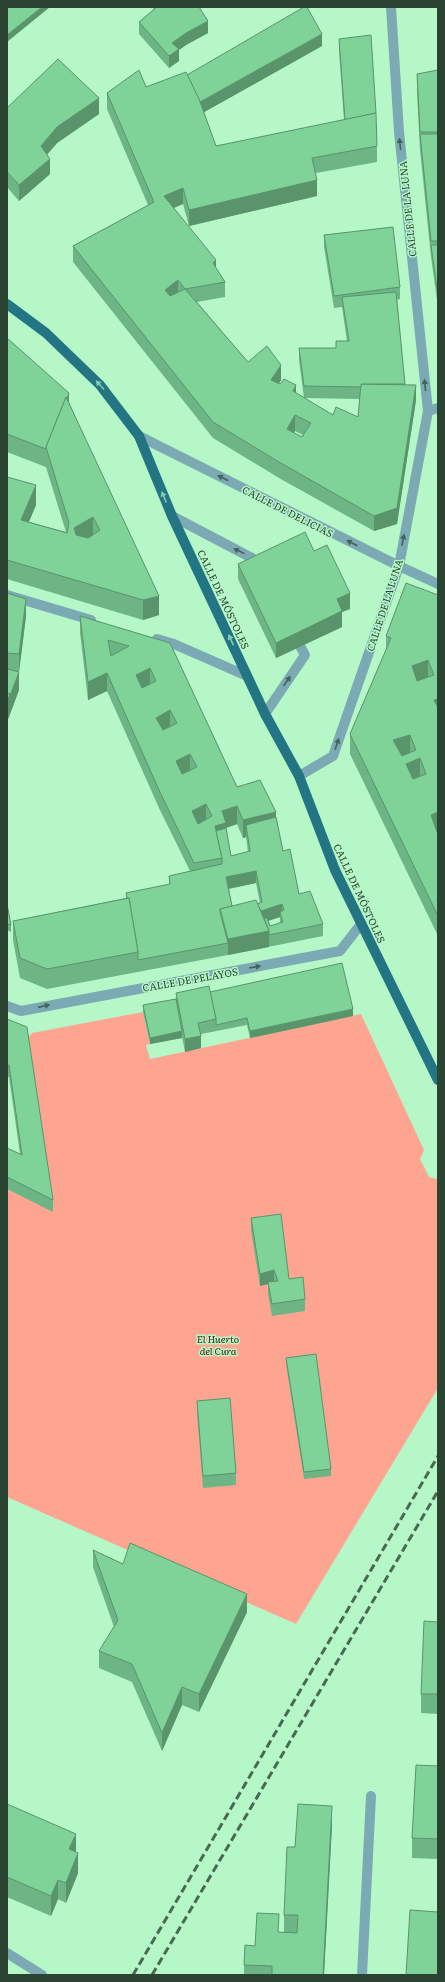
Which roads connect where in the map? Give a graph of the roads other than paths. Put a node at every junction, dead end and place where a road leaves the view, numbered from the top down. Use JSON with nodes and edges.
{"nodes":[{"id":1,"x":391,"y":7,"type":"edge"},
{"id":2,"x":7,"y":304,"type":"edge"},
{"id":3,"x":433,"y":409,"type":"edge"},
{"id":4,"x":139,"y":436,"type":"junction"},
{"id":5,"x":172,"y":516,"type":"junction"},
{"id":6,"x":399,"y":566,"type":"junction"},
{"id":7,"x":264,"y":578,"type":"edge"},
{"id":8,"x":438,"y":584,"type":"edge"},
{"id":9,"x":7,"y":596,"type":"edge"},
{"id":10,"x":98,"y":622,"type":"edge"},
{"id":11,"x":290,"y":627,"type":"edge"},
{"id":12,"x":147,"y":636,"type":"edge"},
{"id":13,"x":247,"y":676,"type":"junction"},
{"id":14,"x":265,"y":714,"type":"junction"},
{"id":15,"x":299,"y":776,"type":"junction"},
{"id":16,"x":361,"y":924,"type":"junction"},
{"id":17,"x":7,"y":1006,"type":"edge"},
{"id":18,"x":438,"y":1080,"type":"edge"},
{"id":19,"x":371,"y":1796,"type":"dead end"},
{"id":20,"x":7,"y":1954,"type":"edge"},
{"id":21,"x":42,"y":1975,"type":"edge"},
{"id":22,"x":362,"y":1975,"type":"edge"}],
"edges":[{"from":3,"to":1,"type":"street","name":"CALLE DE LA LUNA","one_way":true},
{"from":4,"to":2,"type":"main road","name":"CALLE DE MÓSTOLES","one_way":true},
{"from":6,"to":3,"type":"street","name":"CALLE DE LA LUNA","one_way":true},
{"from":5,"to":4,"type":"main road","name":"CALLE DE MÓSTOLES","one_way":true},
{"from":6,"to":4,"type":"street","name":"CALLE DE DELICIAS","one_way":true},
{"from":7,"to":5,"type":"street","name":"CALLE DE MÓSTOLES","one_way":true},
{"from":13,"to":5,"type":"main road","name":"CALLE DE MÓSTOLES","one_way":true},
{"from":6,"to":8,"type":"street","name":"CALLE DE DELICIAS"},
{"from":15,"to":6,"type":"street","name":"CALLE DE LA LUNA","one_way":true},
{"from":9,"to":10,"type":"street"},
{"from":14,"to":11,"type":"street","one_way":true},
{"from":12,"to":13,"type":"street"},
{"from":13,"to":14,"type":"main road","name":"CALLE DE MÓSTOLES"},
{"from":14,"to":15,"type":"main road","name":"CALLE DE MÓSTOLES"},
{"from":15,"to":16,"type":"main road","name":"CALLE DE MÓSTOLES"},
{"from":17,"to":16,"type":"street","name":"CALLE DE PELAYOS","one_way":true},
{"from":16,"to":18,"type":"main road","name":"CALLE DE MÓSTOLES"},
{"from":19,"to":22,"type":"street"},
{"from":20,"to":21,"type":"street"}]}
